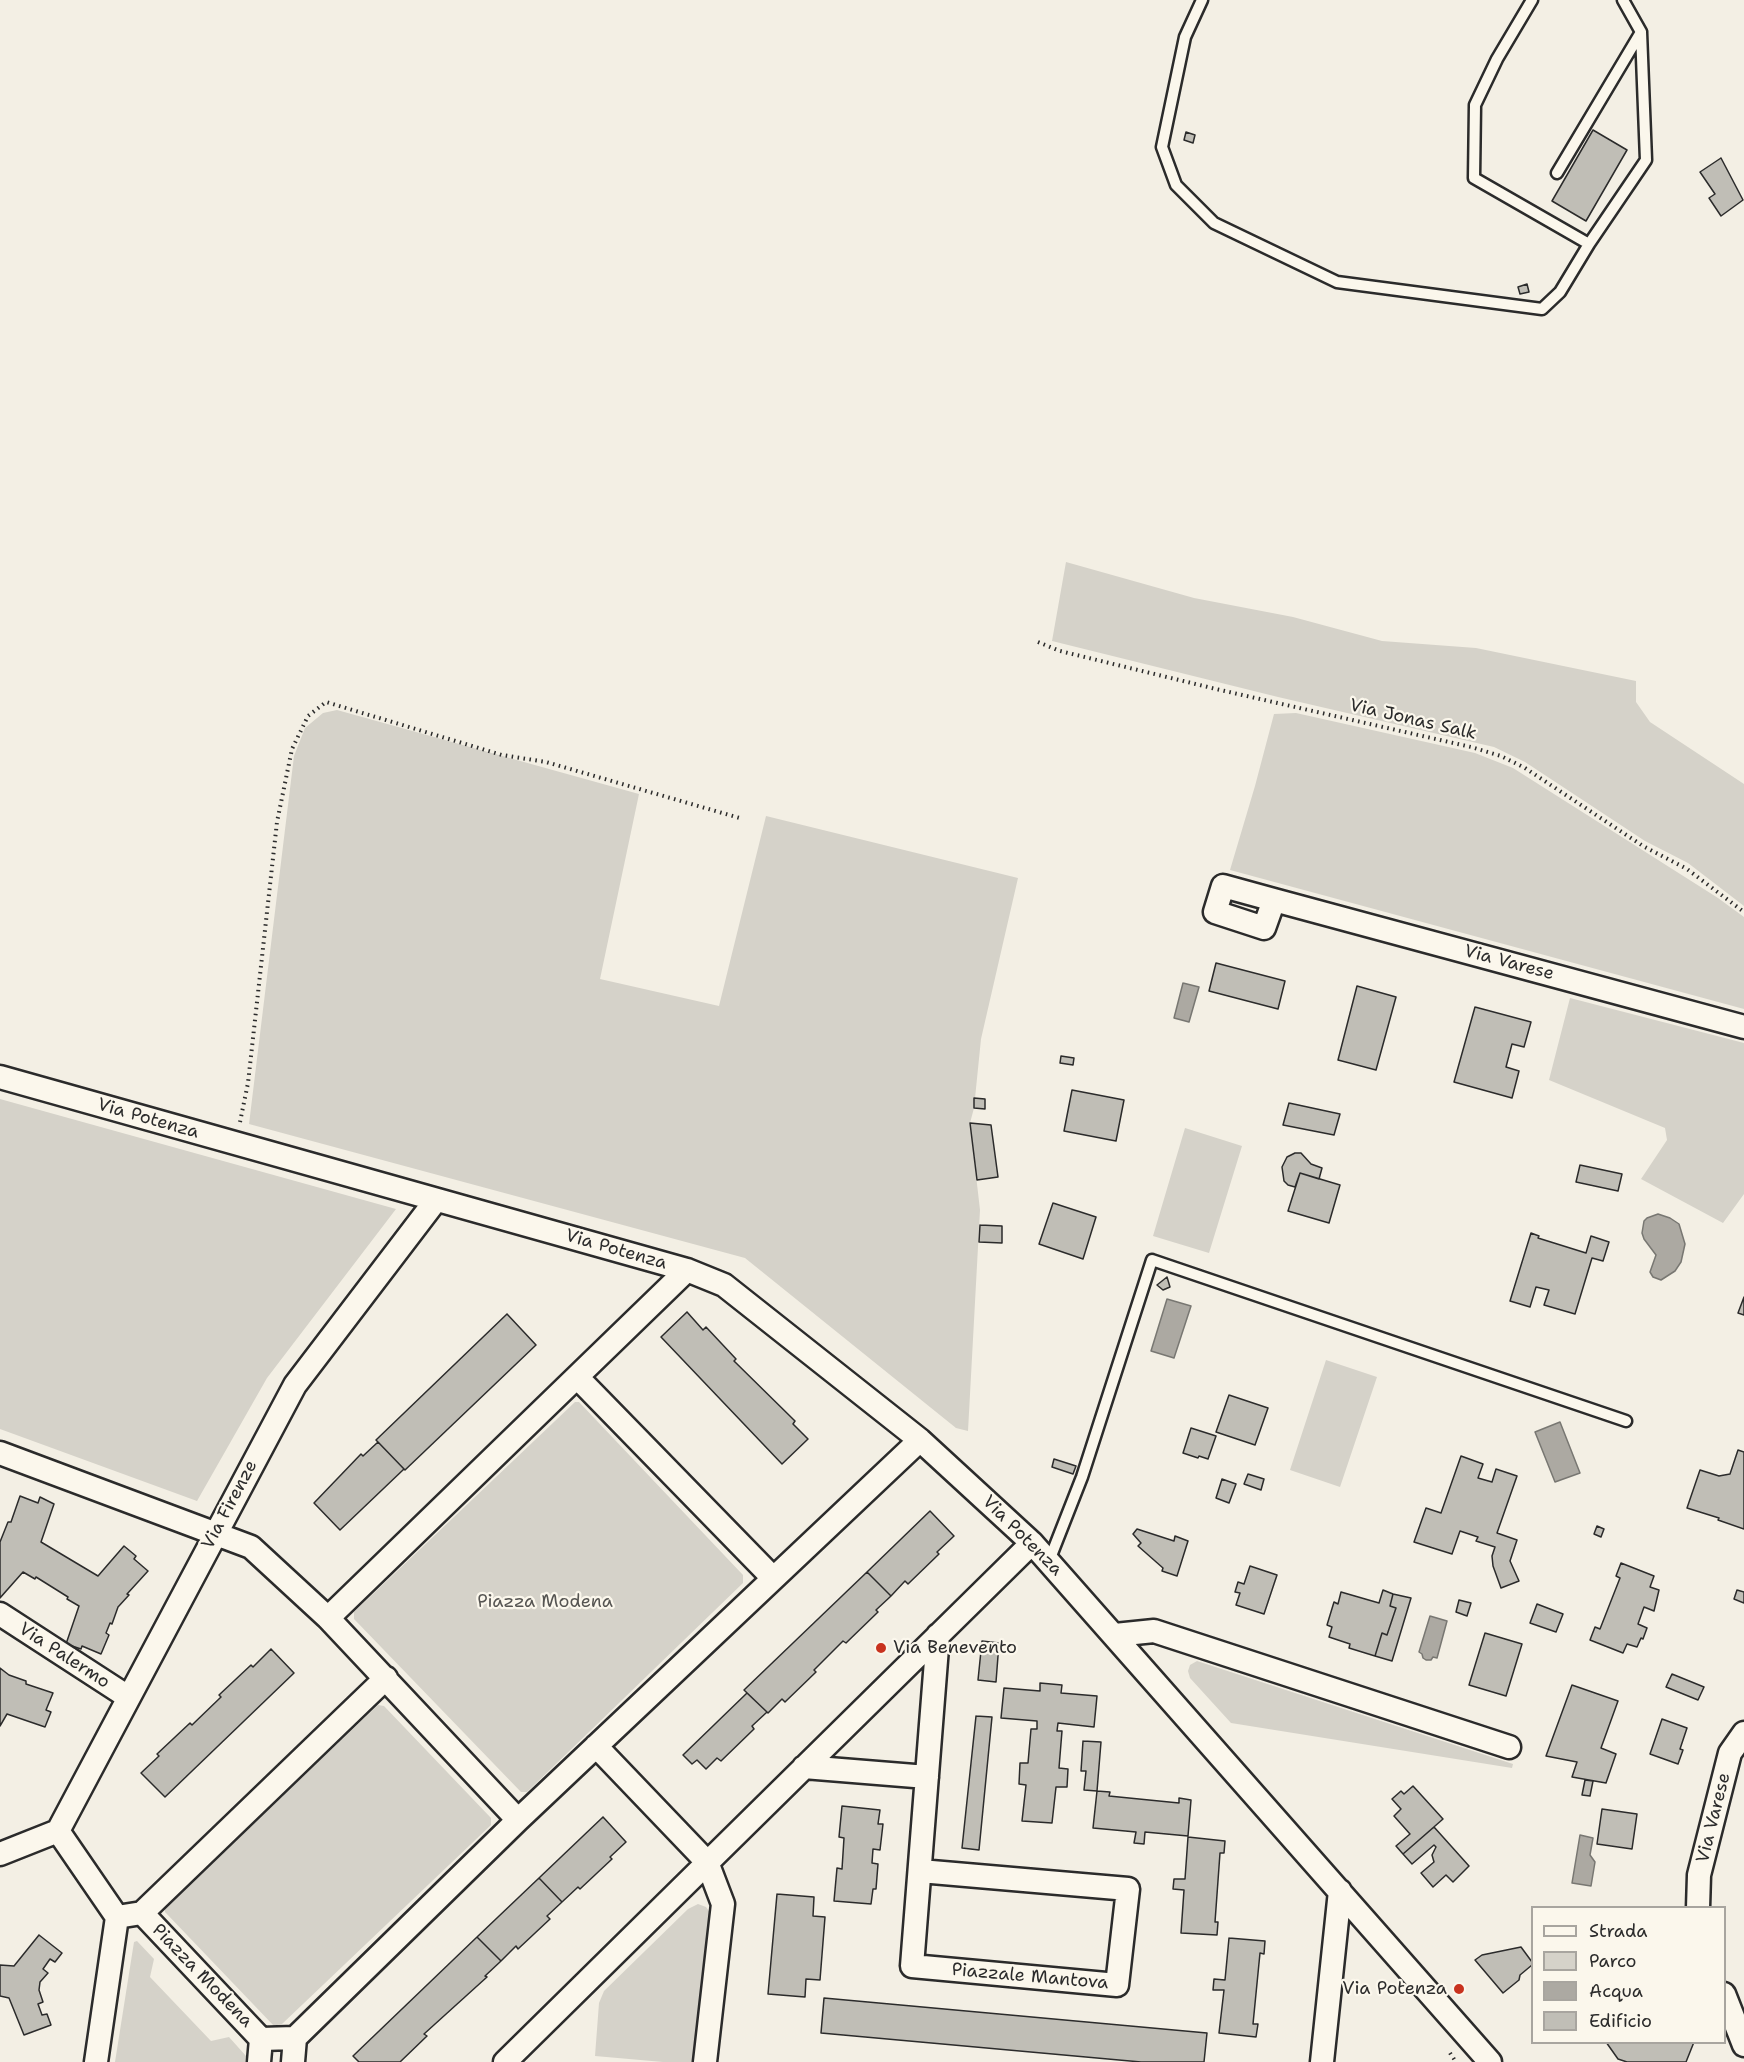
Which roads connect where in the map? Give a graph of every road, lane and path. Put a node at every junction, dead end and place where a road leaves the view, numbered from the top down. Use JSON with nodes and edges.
{"nodes":[{"id":1,"x":1202,"y":0,"type":"edge"},
{"id":2,"x":1532,"y":0,"type":"edge"},
{"id":3,"x":1623,"y":0,"type":"edge"},
{"id":4,"x":1641,"y":32,"type":"junction"},
{"id":5,"x":1557,"y":173,"type":"dead end"},
{"id":6,"x":1589,"y":244,"type":"junction"},
{"id":7,"x":1038,"y":642,"type":"dead end"},
{"id":8,"x":743,"y":819,"type":"dead end"},
{"id":9,"x":1274,"y":900,"type":"dead end"},
{"id":10,"x":1744,"y":912,"type":"edge"},
{"id":11,"x":1744,"y":1027,"type":"edge"},
{"id":12,"x":0,"y":1077,"type":"edge"},
{"id":13,"x":236,"y":1144,"type":"junction"},
{"id":14,"x":436,"y":1200,"type":"junction"},
{"id":15,"x":687,"y":1270,"type":"junction"},
{"id":16,"x":577,"y":1377,"type":"junction"},
{"id":17,"x":1626,"y":1421,"type":"dead end"},
{"id":18,"x":920,"y":1440,"type":"junction"},
{"id":19,"x":0,"y":1454,"type":"edge"},
{"id":20,"x":215,"y":1533,"type":"junction"},
{"id":21,"x":1032,"y":1542,"type":"junction"},
{"id":22,"x":1049,"y":1561,"type":"junction"},
{"id":23,"x":773,"y":1578,"type":"junction"},
{"id":24,"x":0,"y":1614,"type":"edge"},
{"id":25,"x":328,"y":1618,"type":"junction"},
{"id":26,"x":938,"y":1635,"type":"junction"},
{"id":27,"x":1115,"y":1635,"type":"junction"},
{"id":28,"x":386,"y":1678,"type":"junction"},
{"id":29,"x":128,"y":1697,"type":"junction"},
{"id":30,"x":1744,"y":1733,"type":"edge"},
{"id":31,"x":596,"y":1746,"type":"junction"},
{"id":32,"x":1509,"y":1747,"type":"dead end"},
{"id":33,"x":804,"y":1767,"type":"junction"},
{"id":34,"x":927,"y":1778,"type":"junction"},
{"id":35,"x":518,"y":1820,"type":"junction"},
{"id":36,"x":58,"y":1831,"type":"junction"},
{"id":37,"x":0,"y":1854,"type":"edge"},
{"id":38,"x":707,"y":1862,"type":"junction"},
{"id":39,"x":920,"y":1871,"type":"junction"},
{"id":40,"x":1340,"y":1891,"type":"junction"},
{"id":41,"x":1698,"y":1906,"type":"edge"},
{"id":42,"x":142,"y":1913,"type":"junction"},
{"id":43,"x":117,"y":1917,"type":"junction"},
{"id":44,"x":1726,"y":1997,"type":"edge"},
{"id":45,"x":295,"y":2038,"type":"junction"},
{"id":46,"x":261,"y":2039,"type":"junction"},
{"id":47,"x":1744,"y":2045,"type":"edge"},
{"id":48,"x":1449,"y":2051,"type":"dead end"},
{"id":49,"x":1485,"y":2059,"type":"edge"},
{"id":50,"x":96,"y":2062,"type":"edge"},
{"id":51,"x":259,"y":2062,"type":"edge"},
{"id":52,"x":293,"y":2062,"type":"edge"},
{"id":53,"x":505,"y":2062,"type":"edge"},
{"id":54,"x":705,"y":2062,"type":"edge"},
{"id":55,"x":1322,"y":2062,"type":"edge"},
{"id":56,"x":1456,"y":2062,"type":"edge"}],
"edges":[{"from":1,"to":6,"type":"lane"},
{"from":2,"to":6,"type":"lane"},
{"from":3,"to":4,"type":"lane"},
{"from":4,"to":5,"type":"lane"},
{"from":4,"to":6,"type":"lane"},
{"from":7,"to":10,"type":"path","name":"Via Jonas Salk"},
{"from":8,"to":13,"type":"path"},
{"from":9,"to":11,"type":"street","name":"Via Varese"},
{"from":12,"to":13,"type":"street","name":"Via Potenza"},
{"from":13,"to":14,"type":"street","name":"Via Potenza"},
{"from":14,"to":15,"type":"street","name":"Via Potenza"},
{"from":14,"to":20,"type":"street","name":"Via Firenze"},
{"from":15,"to":16,"type":"street"},
{"from":15,"to":18,"type":"street","name":"Via Potenza"},
{"from":16,"to":23,"type":"street"},
{"from":16,"to":25,"type":"street"},
{"from":17,"to":22,"type":"lane"},
{"from":18,"to":21,"type":"street","name":"Via Potenza"},
{"from":18,"to":23,"type":"street"},
{"from":19,"to":20,"type":"street"},
{"from":20,"to":25,"type":"street"},
{"from":20,"to":29,"type":"street","name":"Via Firenze"},
{"from":21,"to":22,"type":"street","name":"Via Potenza"},
{"from":21,"to":26,"type":"street"},
{"from":22,"to":27,"type":"street","name":"Via Potenza"},
{"from":23,"to":31,"type":"street"},
{"from":24,"to":29,"type":"street","name":"Via Palermo"},
{"from":25,"to":28,"type":"street"},
{"from":26,"to":33,"type":"street"},
{"from":26,"to":34,"type":"street","name":"Piazzale Mantova"},
{"from":27,"to":32,"type":"street"},
{"from":27,"to":40,"type":"street","name":"Via Potenza"},
{"from":28,"to":35,"type":"street"},
{"from":28,"to":42,"type":"street","name":"Piazza Modena"},
{"from":29,"to":36,"type":"street","name":"Via Firenze"},
{"from":30,"to":41,"type":"street","name":"Via Varese"},
{"from":31,"to":35,"type":"street"},
{"from":31,"to":38,"type":"street"},
{"from":33,"to":34,"type":"street"},
{"from":33,"to":38,"type":"street"},
{"from":34,"to":39,"type":"street","name":"Piazzale Mantova"},
{"from":35,"to":45,"type":"street"},
{"from":36,"to":37,"type":"street"},
{"from":36,"to":43,"type":"street"},
{"from":38,"to":53,"type":"street"},
{"from":38,"to":54,"type":"street"},
{"from":39,"to":39,"type":"street","name":"Piazzale Mantova"},
{"from":40,"to":49,"type":"street","name":"Via Potenza"},
{"from":40,"to":55,"type":"street"},
{"from":42,"to":43,"type":"street","name":"Piazza Modena"},
{"from":42,"to":46,"type":"street","name":"Piazza Modena"},
{"from":43,"to":50,"type":"street"},
{"from":44,"to":47,"type":"street"},
{"from":45,"to":46,"type":"street","name":"Piazza Modena"},
{"from":45,"to":52,"type":"street"},
{"from":46,"to":51,"type":"street","name":"Piazza Modena"},
{"from":48,"to":56,"type":"path"}]}
